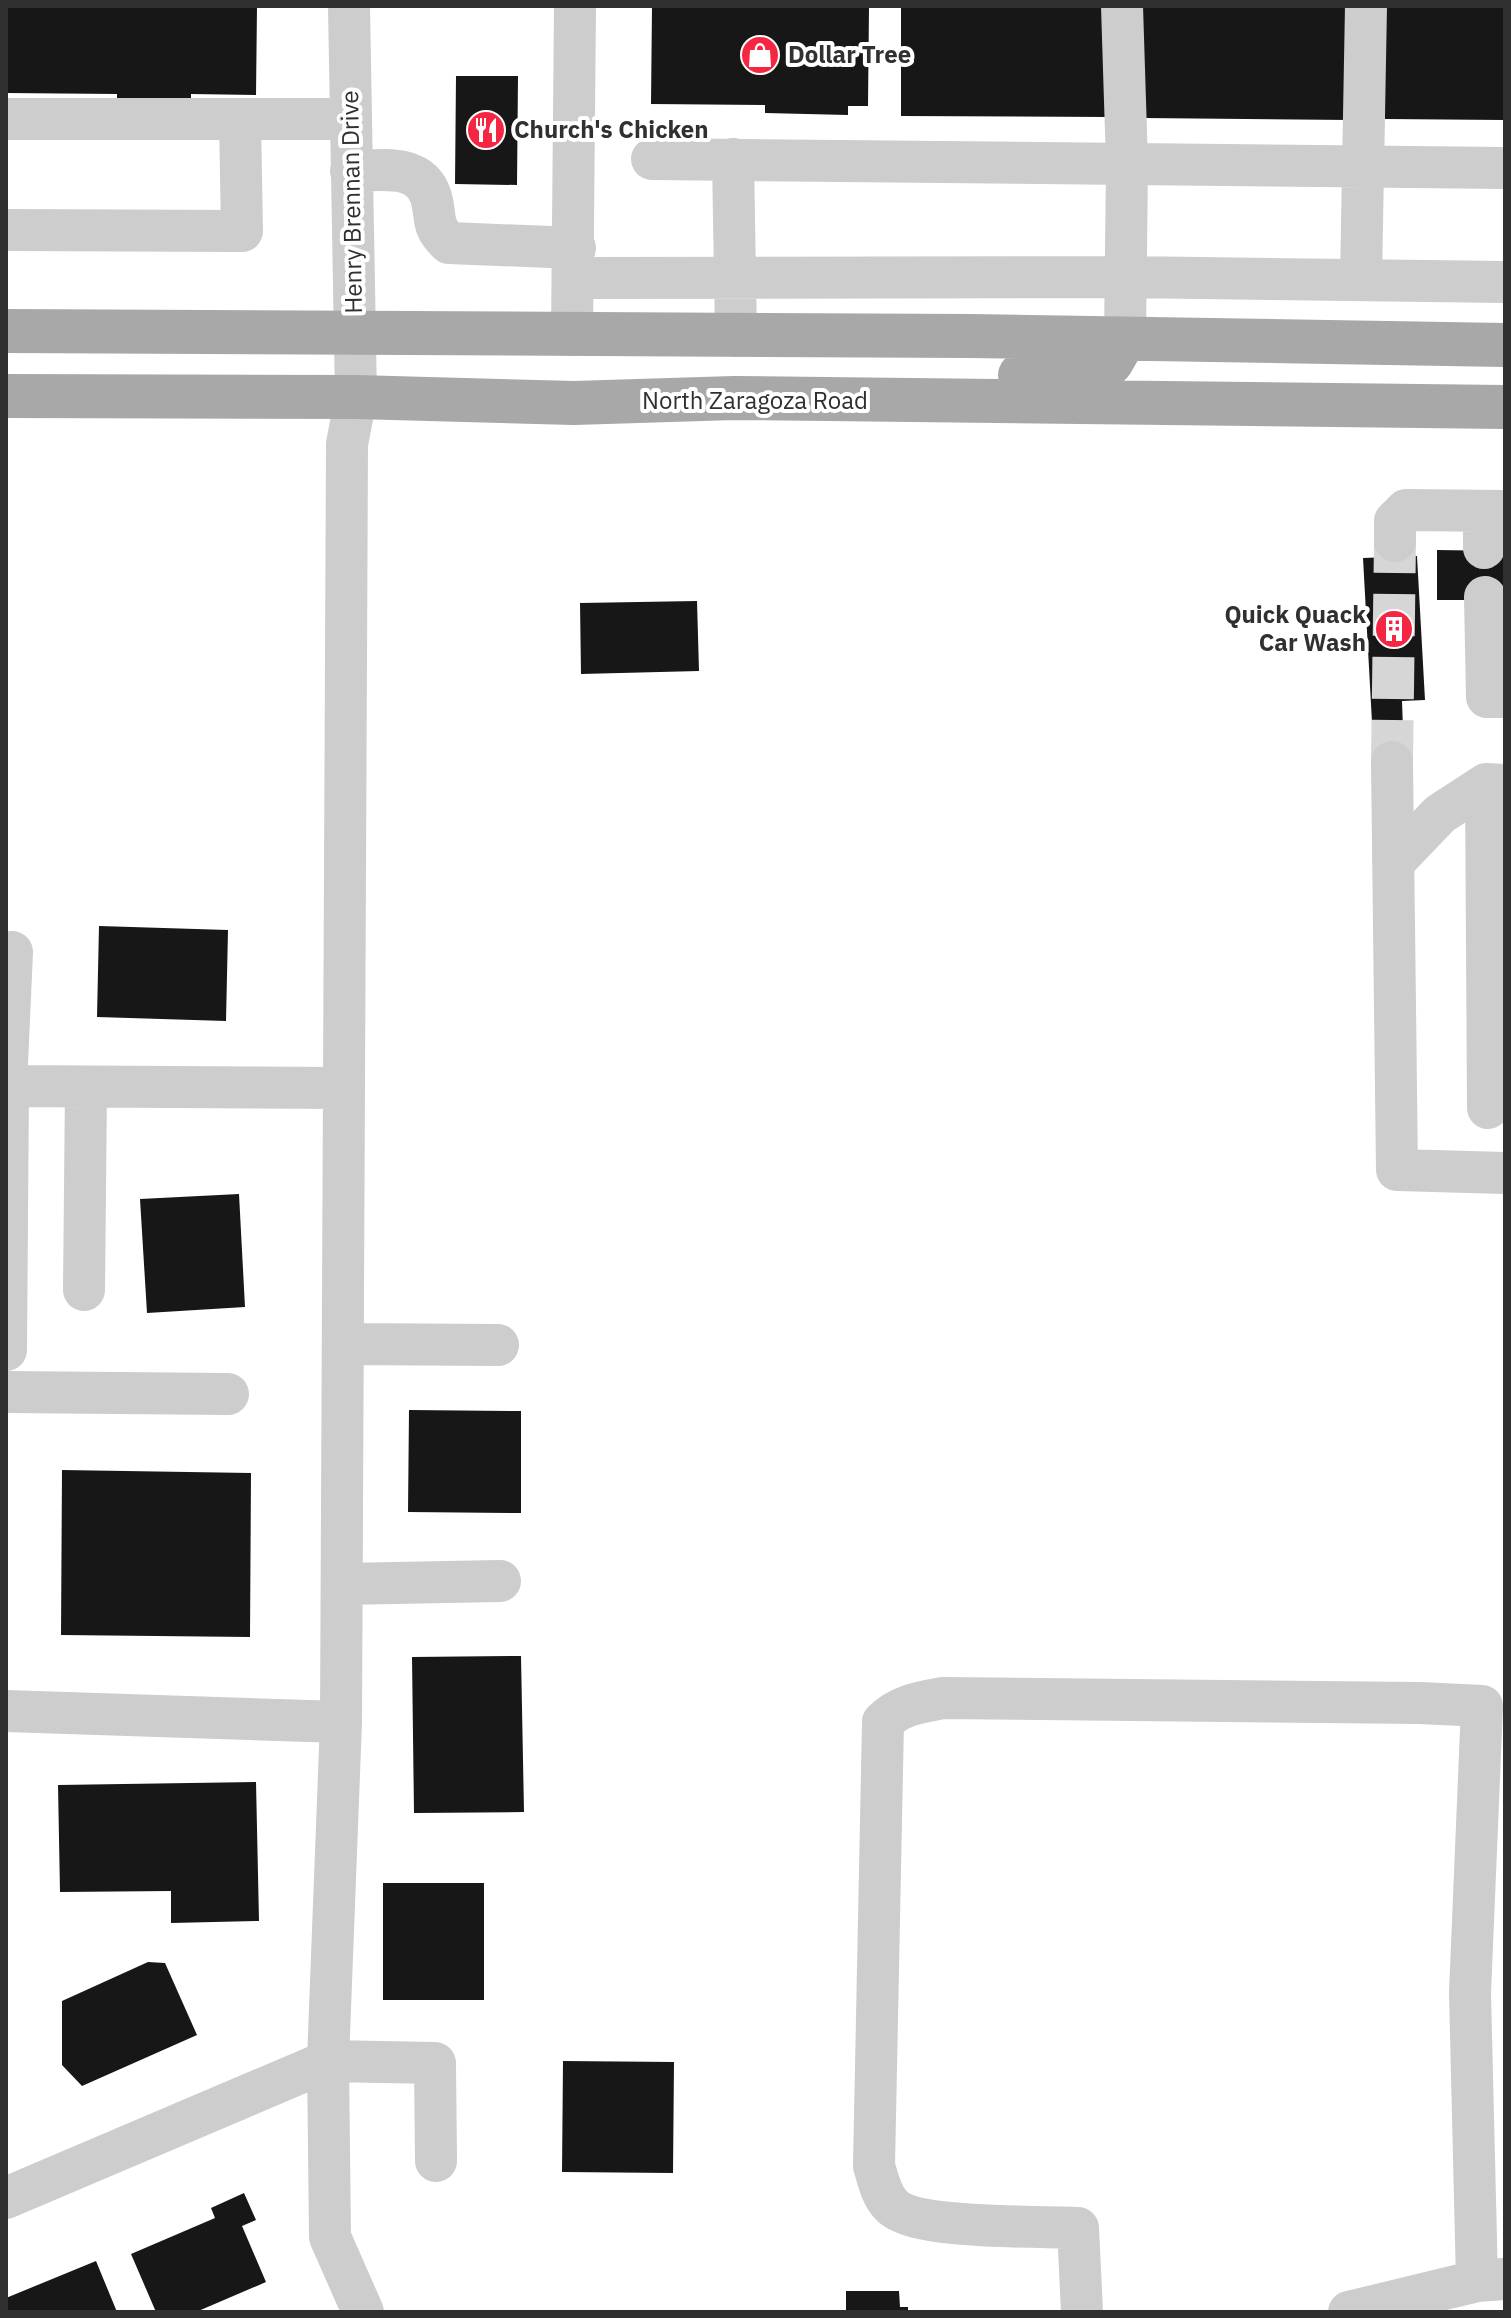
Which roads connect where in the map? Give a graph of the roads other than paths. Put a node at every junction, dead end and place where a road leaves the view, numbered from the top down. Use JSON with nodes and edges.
{"nodes":[{"id":1,"x":349,"y":6,"type":"edge"},
{"id":2,"x":575,"y":6,"type":"edge"},
{"id":3,"x":1122,"y":6,"type":"edge"},
{"id":4,"x":1366,"y":6,"type":"edge"},
{"id":5,"x":6,"y":119,"type":"edge"},
{"id":6,"x":240,"y":119,"type":"junction"},
{"id":7,"x":351,"y":119,"type":"junction"},
{"id":8,"x":652,"y":159,"type":"dead end"},
{"id":9,"x":733,"y":159,"type":"junction"},
{"id":10,"x":1127,"y":164,"type":"junction"},
{"id":11,"x":1360,"y":166,"type":"junction"},
{"id":12,"x":1505,"y":168,"type":"edge"},
{"id":13,"x":351,"y":171,"type":"junction"},
{"id":14,"x":6,"y":230,"type":"edge"},
{"id":15,"x":574,"y":263,"type":"junction"},
{"id":16,"x":735,"y":277,"type":"junction"},
{"id":17,"x":1127,"y":277,"type":"junction"},
{"id":18,"x":1361,"y":280,"type":"junction"},
{"id":19,"x":1505,"y":282,"type":"edge"},
{"id":20,"x":6,"y":331,"type":"edge"},
{"id":21,"x":354,"y":334,"type":"junction"},
{"id":22,"x":572,"y":335,"type":"junction"},
{"id":23,"x":736,"y":336,"type":"junction"},
{"id":24,"x":1125,"y":339,"type":"junction"},
{"id":25,"x":1505,"y":345,"type":"edge"},
{"id":26,"x":6,"y":396,"type":"edge"},
{"id":27,"x":356,"y":397,"type":"junction"},
{"id":28,"x":806,"y":399,"type":"junction"},
{"id":29,"x":1505,"y":407,"type":"edge"},
{"id":30,"x":1491,"y":523,"type":"edge"},
{"id":31,"x":1395,"y":541,"type":"tunnel mouth"},
{"id":32,"x":1485,"y":597,"type":"dead end"},
{"id":33,"x":1505,"y":697,"type":"edge"},
{"id":34,"x":1392,"y":762,"type":"tunnel mouth"},
{"id":35,"x":1496,"y":785,"type":"edge"},
{"id":36,"x":1393,"y":863,"type":"junction"},
{"id":37,"x":12,"y":952,"type":"dead end"},
{"id":38,"x":7,"y":1086,"type":"edge"},
{"id":39,"x":86,"y":1087,"type":"junction"},
{"id":40,"x":344,"y":1088,"type":"junction"},
{"id":41,"x":1488,"y":1108,"type":"dead end"},
{"id":42,"x":1505,"y":1173,"type":"edge"},
{"id":43,"x":84,"y":1290,"type":"dead end"},
{"id":44,"x":6,"y":1339,"type":"edge"},
{"id":45,"x":343,"y":1344,"type":"junction"},
{"id":46,"x":498,"y":1345,"type":"dead end"},
{"id":47,"x":6,"y":1350,"type":"edge"},
{"id":48,"x":6,"y":1392,"type":"edge"},
{"id":49,"x":228,"y":1394,"type":"dead end"},
{"id":50,"x":500,"y":1581,"type":"dead end"},
{"id":51,"x":342,"y":1584,"type":"junction"},
{"id":52,"x":1493,"y":1707,"type":"edge"},
{"id":53,"x":6,"y":1711,"type":"edge"},
{"id":54,"x":341,"y":1722,"type":"junction"},
{"id":55,"x":1489,"y":1916,"type":"edge"},
{"id":56,"x":328,"y":2061,"type":"junction"},
{"id":57,"x":436,"y":2161,"type":"dead end"},
{"id":58,"x":6,"y":2198,"type":"edge"},
{"id":59,"x":1491,"y":2280,"type":"edge"},
{"id":60,"x":363,"y":2312,"type":"edge"},
{"id":61,"x":1082,"y":2312,"type":"edge"},
{"id":62,"x":1349,"y":2312,"type":"edge"}],
"edges":[{"from":1,"to":7,"type":"street","name":"Henry Brennan Drive"},
{"from":2,"to":15,"type":"street"},
{"from":3,"to":10,"type":"street"},
{"from":4,"to":11,"type":"street"},
{"from":5,"to":6,"type":"street"},
{"from":6,"to":7,"type":"street"},
{"from":6,"to":14,"type":"street"},
{"from":7,"to":13,"type":"street","name":"Henry Brennan Drive"},
{"from":8,"to":9,"type":"street"},
{"from":9,"to":10,"type":"street"},
{"from":9,"to":16,"type":"street"},
{"from":10,"to":11,"type":"street"},
{"from":10,"to":17,"type":"street"},
{"from":11,"to":12,"type":"street"},
{"from":11,"to":18,"type":"street"},
{"from":13,"to":15,"type":"street"},
{"from":13,"to":21,"type":"street","name":"Henry Brennan Drive"},
{"from":15,"to":16,"type":"street"},
{"from":15,"to":22,"type":"street"},
{"from":16,"to":17,"type":"street"},
{"from":16,"to":23,"type":"street"},
{"from":17,"to":18,"type":"street"},
{"from":17,"to":24,"type":"street"},
{"from":18,"to":19,"type":"street"},
{"from":20,"to":21,"type":"main road"},
{"from":21,"to":22,"type":"main road"},
{"from":21,"to":27,"type":"street","name":"Henry Brennan Drive"},
{"from":22,"to":23,"type":"main road"},
{"from":23,"to":24,"type":"main road"},
{"from":24,"to":25,"type":"main road"},
{"from":24,"to":28,"type":"main road"},
{"from":26,"to":27,"type":"main road","name":"North Zaragoza Road"},
{"from":27,"to":28,"type":"main road","name":"North Zaragoza Road"},
{"from":27,"to":40,"type":"street","name":"Henry Brennan Drive"},
{"from":28,"to":29,"type":"main road","name":"North Zaragoza Road"},
{"from":30,"to":31,"type":"street"},
{"from":32,"to":33,"type":"street"},
{"from":34,"to":36,"type":"street"},
{"from":35,"to":36,"type":"street"},
{"from":35,"to":41,"type":"street"},
{"from":36,"to":42,"type":"street"},
{"from":37,"to":38,"type":"street"},
{"from":38,"to":39,"type":"street"},
{"from":38,"to":44,"type":"street"},
{"from":39,"to":40,"type":"street"},
{"from":39,"to":43,"type":"street"},
{"from":40,"to":45,"type":"street","name":"Henry Brennan Drive"},
{"from":44,"to":47,"type":"street"},
{"from":45,"to":46,"type":"street"},
{"from":45,"to":51,"type":"street","name":"Henry Brennan Drive"},
{"from":48,"to":49,"type":"street"},
{"from":50,"to":51,"type":"street"},
{"from":51,"to":54,"type":"street","name":"Henry Brennan Drive"},
{"from":52,"to":55,"type":"street"},
{"from":52,"to":61,"type":"street"},
{"from":53,"to":54,"type":"street"},
{"from":54,"to":56,"type":"street","name":"Henry Brennan Drive"},
{"from":55,"to":59,"type":"street"},
{"from":56,"to":57,"type":"street"},
{"from":56,"to":58,"type":"street"},
{"from":56,"to":60,"type":"street","name":"Henry Brennan Drive"},
{"from":59,"to":62,"type":"street"}]}
